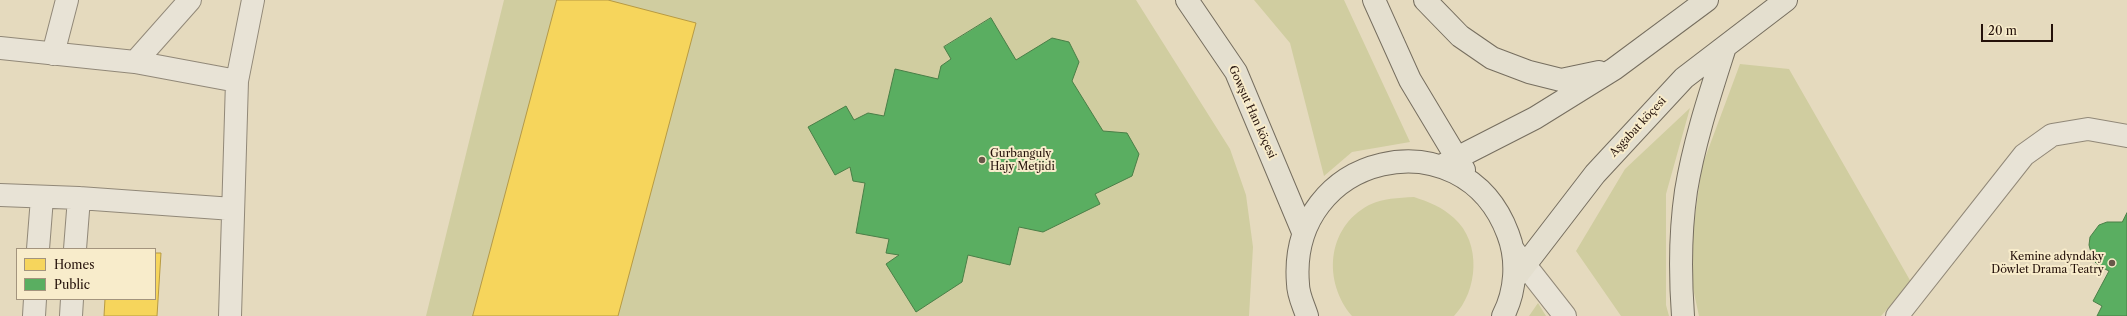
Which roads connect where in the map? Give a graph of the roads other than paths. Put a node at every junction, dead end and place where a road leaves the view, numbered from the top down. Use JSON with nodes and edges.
{"nodes":[{"id":1,"x":67,"y":0,"type":"edge"},
{"id":2,"x":190,"y":0,"type":"edge"},
{"id":3,"x":252,"y":0,"type":"edge"},
{"id":4,"x":1187,"y":0,"type":"edge"},
{"id":5,"x":1374,"y":0,"type":"edge"},
{"id":6,"x":1425,"y":0,"type":"edge"},
{"id":7,"x":1707,"y":0,"type":"edge"},
{"id":8,"x":1786,"y":0,"type":"edge"},
{"id":9,"x":1725,"y":47,"type":"junction"},
{"id":10,"x":0,"y":48,"type":"edge"},
{"id":11,"x":53,"y":54,"type":"junction"},
{"id":12,"x":134,"y":62,"type":"junction"},
{"id":13,"x":1614,"y":69,"type":"junction"},
{"id":14,"x":237,"y":81,"type":"junction"},
{"id":15,"x":2127,"y":136,"type":"edge"},
{"id":16,"x":1449,"y":162,"type":"junction"},
{"id":17,"x":0,"y":195,"type":"edge"},
{"id":18,"x":42,"y":198,"type":"junction"},
{"id":19,"x":79,"y":198,"type":"junction"},
{"id":20,"x":233,"y":209,"type":"junction"},
{"id":21,"x":1303,"y":232,"type":"junction"},
{"id":22,"x":38,"y":248,"type":"edge"},
{"id":23,"x":76,"y":248,"type":"edge"},
{"id":24,"x":1518,"y":264,"type":"junction"},
{"id":25,"x":1298,"y":286,"type":"junction"},
{"id":26,"x":35,"y":300,"type":"edge"},
{"id":27,"x":72,"y":300,"type":"edge"},
{"id":28,"x":34,"y":316,"type":"edge"},
{"id":29,"x":71,"y":316,"type":"edge"},
{"id":30,"x":230,"y":316,"type":"edge"},
{"id":31,"x":1291,"y":316,"type":"edge"},
{"id":32,"x":1307,"y":316,"type":"edge"},
{"id":33,"x":1503,"y":316,"type":"edge"},
{"id":34,"x":1565,"y":316,"type":"edge"},
{"id":35,"x":1683,"y":316,"type":"edge"},
{"id":36,"x":1897,"y":316,"type":"edge"}],
"edges":[{"from":1,"to":11,"type":"street"},
{"from":2,"to":12,"type":"street"},
{"from":3,"to":14,"type":"street"},
{"from":4,"to":21,"type":"main road","name":"Gowşut Han köçesi"},
{"from":5,"to":16,"type":"main road"},
{"from":6,"to":13,"type":"main road"},
{"from":7,"to":13,"type":"main road"},
{"from":8,"to":9,"type":"main road","name":"Aşgabat köçesi"},
{"from":9,"to":24,"type":"main road","name":"Aşgabat köçesi"},
{"from":9,"to":35,"type":"main road"},
{"from":10,"to":11,"type":"street"},
{"from":11,"to":12,"type":"street"},
{"from":12,"to":14,"type":"street"},
{"from":13,"to":16,"type":"main road"},
{"from":14,"to":20,"type":"street"},
{"from":15,"to":36,"type":"street"},
{"from":16,"to":21,"type":"main road"},
{"from":16,"to":24,"type":"main road"},
{"from":17,"to":18,"type":"street"},
{"from":18,"to":19,"type":"street"},
{"from":18,"to":22,"type":"street"},
{"from":19,"to":20,"type":"street"},
{"from":19,"to":23,"type":"street"},
{"from":20,"to":30,"type":"street"},
{"from":21,"to":25,"type":"main road"},
{"from":24,"to":33,"type":"main road"},
{"from":24,"to":34,"type":"street"},
{"from":25,"to":31,"type":"main road"},
{"from":25,"to":32,"type":"main road"},
{"from":26,"to":28,"type":"street"},
{"from":27,"to":29,"type":"street"}]}
